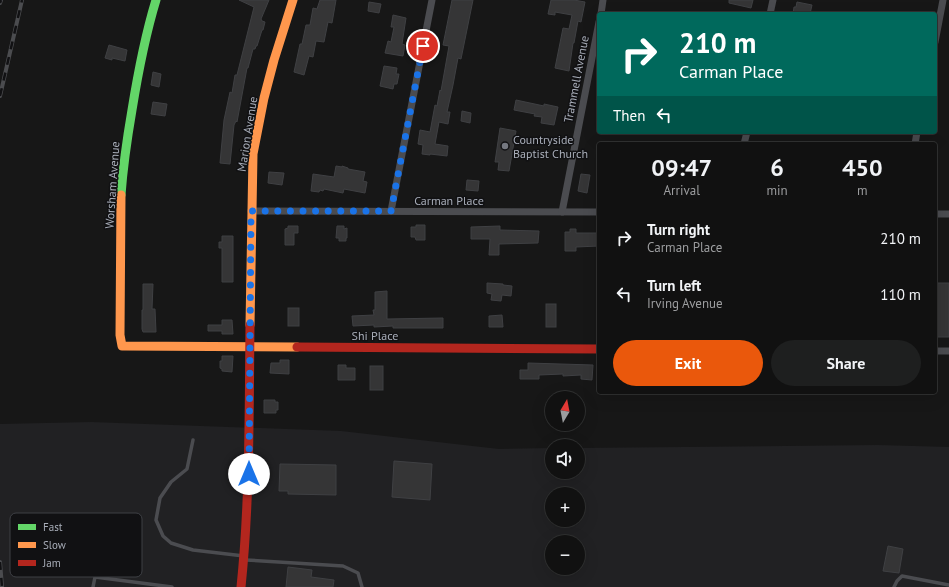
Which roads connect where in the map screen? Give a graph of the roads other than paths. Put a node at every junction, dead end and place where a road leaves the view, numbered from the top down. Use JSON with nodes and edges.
{"nodes":[{"id":1,"x":156,"y":0,"type":"edge"},
{"id":2,"x":293,"y":0,"type":"edge"},
{"id":3,"x":432,"y":0,"type":"edge"},
{"id":4,"x":603,"y":0,"type":"edge"},
{"id":5,"x":773,"y":0,"type":"edge"},
{"id":6,"x":943,"y":0,"type":"edge"},
{"id":7,"x":600,"y":12,"type":"edge"},
{"id":8,"x":770,"y":12,"type":"edge"},
{"id":9,"x":597,"y":32,"type":"edge"},
{"id":10,"x":937,"y":32,"type":"edge"},
{"id":11,"x":251,"y":211,"type":"junction"},
{"id":12,"x":391,"y":211,"type":"junction"},
{"id":13,"x":562,"y":212,"type":"junction"},
{"id":14,"x":597,"y":212,"type":"edge"},
{"id":15,"x":937,"y":214,"type":"edge"},
{"id":16,"x":949,"y":214,"type":"edge"},
{"id":17,"x":151,"y":346,"type":"joint"},
{"id":18,"x":250,"y":346,"type":"junction"},
{"id":19,"x":597,"y":349,"type":"edge"},
{"id":20,"x":937,"y":350,"type":"edge"},
{"id":21,"x":949,"y":351,"type":"edge"},
{"id":22,"x":193,"y":440,"type":"dead end"},
{"id":23,"x":245,"y":558,"type":"junction"},
{"id":24,"x":949,"y":585,"type":"edge"},
{"id":25,"x":93,"y":587,"type":"edge"},
{"id":26,"x":172,"y":587,"type":"edge"},
{"id":27,"x":242,"y":587,"type":"edge"},
{"id":28,"x":362,"y":587,"type":"edge"},
{"id":29,"x":894,"y":587,"type":"edge"}],
"edges":[{"from":1,"to":17,"type":"street","name":"Worsham Avenue"},
{"from":2,"to":11,"type":"street","name":"Marion Avenue"},
{"from":3,"to":12,"type":"street"},
{"from":4,"to":7,"type":"street"},
{"from":5,"to":8,"type":"street"},
{"from":6,"to":10,"type":"street"},
{"from":9,"to":13,"type":"street","name":"Trammell Avenue"},
{"from":11,"to":12,"type":"street","name":"Carman Place"},
{"from":11,"to":18,"type":"street","name":"Marion Avenue"},
{"from":12,"to":13,"type":"street","name":"Carman Place"},
{"from":13,"to":14,"type":"street","name":"Carman Place"},
{"from":15,"to":16,"type":"street"},
{"from":17,"to":18,"type":"street","name":"Shi Place"},
{"from":18,"to":19,"type":"street","name":"Shi Place"},
{"from":18,"to":23,"type":"street","name":"Marion Avenue"},
{"from":20,"to":21,"type":"street"},
{"from":22,"to":23,"type":"lane"},
{"from":23,"to":27,"type":"street","name":"Marion Avenue"},
{"from":23,"to":28,"type":"lane"},
{"from":24,"to":29,"type":"lane"},
{"from":25,"to":26,"type":"lane"}]}
